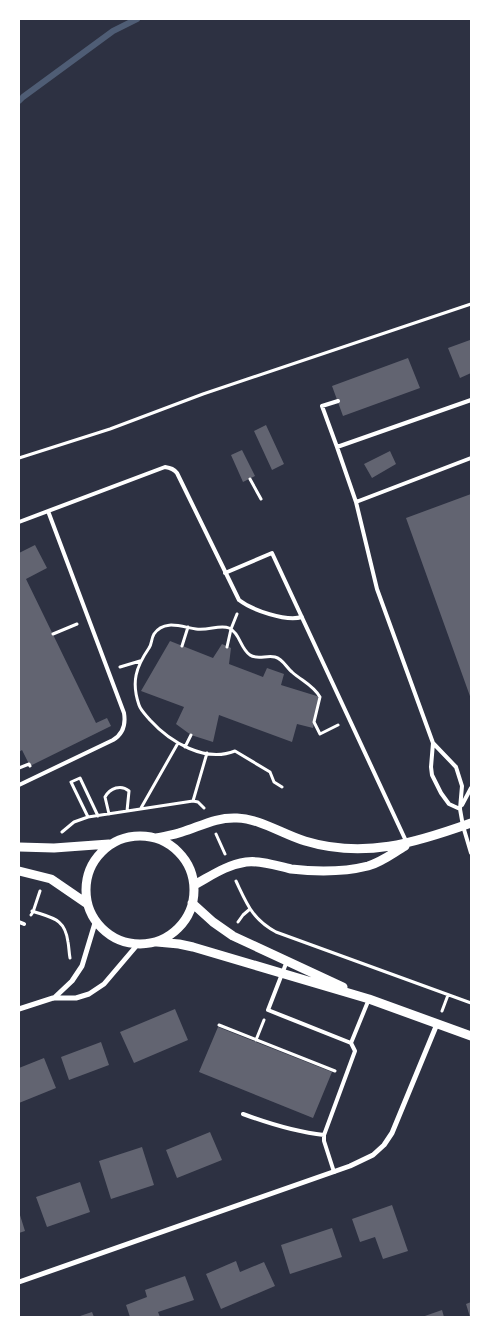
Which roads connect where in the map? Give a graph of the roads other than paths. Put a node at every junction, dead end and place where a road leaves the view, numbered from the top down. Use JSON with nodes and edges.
{"nodes":[{"id":1,"x":471,"y":400,"type":"edge"},
{"id":2,"x":338,"y":401,"type":"dead end"},
{"id":3,"x":337,"y":446,"type":"junction"},
{"id":4,"x":471,"y":458,"type":"edge"},
{"id":5,"x":356,"y":502,"type":"junction"},
{"id":6,"x":48,"y":511,"type":"junction"},
{"id":7,"x":19,"y":522,"type":"edge"},
{"id":8,"x":224,"y":573,"type":"junction"},
{"id":9,"x":302,"y":617,"type":"junction"},
{"id":10,"x":433,"y":743,"type":"junction"},
{"id":11,"x":19,"y":785,"type":"edge"},
{"id":12,"x":471,"y":788,"type":"edge"},
{"id":13,"x":460,"y":809,"type":"junction"},
{"id":14,"x":467,"y":825,"type":"edge"},
{"id":15,"x":156,"y":838,"type":"junction"},
{"id":16,"x":110,"y":844,"type":"junction"},
{"id":17,"x":407,"y":844,"type":"junction"},
{"id":18,"x":19,"y":847,"type":"edge"},
{"id":19,"x":471,"y":853,"type":"edge"},
{"id":20,"x":19,"y":871,"type":"edge"},
{"id":21,"x":194,"y":885,"type":"junction"},
{"id":22,"x":86,"y":903,"type":"junction"},
{"id":23,"x":192,"y":903,"type":"junction"},
{"id":24,"x":19,"y":922,"type":"edge"},
{"id":25,"x":95,"y":923,"type":"junction"},
{"id":26,"x":24,"y":924,"type":"dead end"},
{"id":27,"x":157,"y":942,"type":"junction"},
{"id":28,"x":138,"y":944,"type":"junction"},
{"id":29,"x":287,"y":961,"type":"junction"},
{"id":30,"x":282,"y":974,"type":"junction"},
{"id":31,"x":53,"y":998,"type":"junction"},
{"id":32,"x":369,"y":999,"type":"junction"},
{"id":33,"x":19,"y":1009,"type":"edge"},
{"id":34,"x":438,"y":1024,"type":"junction"},
{"id":35,"x":471,"y":1036,"type":"edge"},
{"id":36,"x":351,"y":1043,"type":"junction"},
{"id":37,"x":243,"y":1114,"type":"dead end"},
{"id":38,"x":324,"y":1135,"type":"junction"},
{"id":39,"x":334,"y":1172,"type":"junction"},
{"id":40,"x":19,"y":1282,"type":"edge"}],
"edges":[{"from":1,"to":3,"type":"lane"},
{"from":2,"to":3,"type":"lane"},
{"from":3,"to":5,"type":"lane"},
{"from":4,"to":5,"type":"lane"},
{"from":5,"to":10,"type":"lane"},
{"from":6,"to":7,"type":"lane"},
{"from":6,"to":8,"type":"lane"},
{"from":6,"to":11,"type":"lane"},
{"from":8,"to":9,"type":"lane"},
{"from":8,"to":9,"type":"lane"},
{"from":9,"to":17,"type":"lane"},
{"from":10,"to":13,"type":"lane"},
{"from":10,"to":13,"type":"lane"},
{"from":12,"to":13,"type":"lane"},
{"from":13,"to":14,"type":"lane"},
{"from":14,"to":17,"type":"street"},
{"from":14,"to":19,"type":"lane"},
{"from":15,"to":16,"type":"street"},
{"from":15,"to":17,"type":"street"},
{"from":15,"to":21,"type":"street"},
{"from":16,"to":18,"type":"street"},
{"from":16,"to":22,"type":"street"},
{"from":17,"to":21,"type":"street"},
{"from":20,"to":22,"type":"street"},
{"from":21,"to":23,"type":"street"},
{"from":22,"to":25,"type":"street"},
{"from":23,"to":27,"type":"street"},
{"from":23,"to":29,"type":"street"},
{"from":24,"to":26,"type":"lane"},
{"from":25,"to":28,"type":"street"},
{"from":25,"to":31,"type":"street"},
{"from":27,"to":28,"type":"street"},
{"from":27,"to":30,"type":"street"},
{"from":28,"to":31,"type":"street"},
{"from":29,"to":30,"type":"lane"},
{"from":29,"to":32,"type":"street"},
{"from":30,"to":32,"type":"street"},
{"from":30,"to":36,"type":"lane"},
{"from":31,"to":33,"type":"street"},
{"from":32,"to":34,"type":"street"},
{"from":32,"to":36,"type":"lane"},
{"from":34,"to":35,"type":"street"},
{"from":34,"to":39,"type":"street"},
{"from":36,"to":38,"type":"lane"},
{"from":37,"to":38,"type":"lane"},
{"from":38,"to":39,"type":"lane"},
{"from":39,"to":40,"type":"street"}]}
